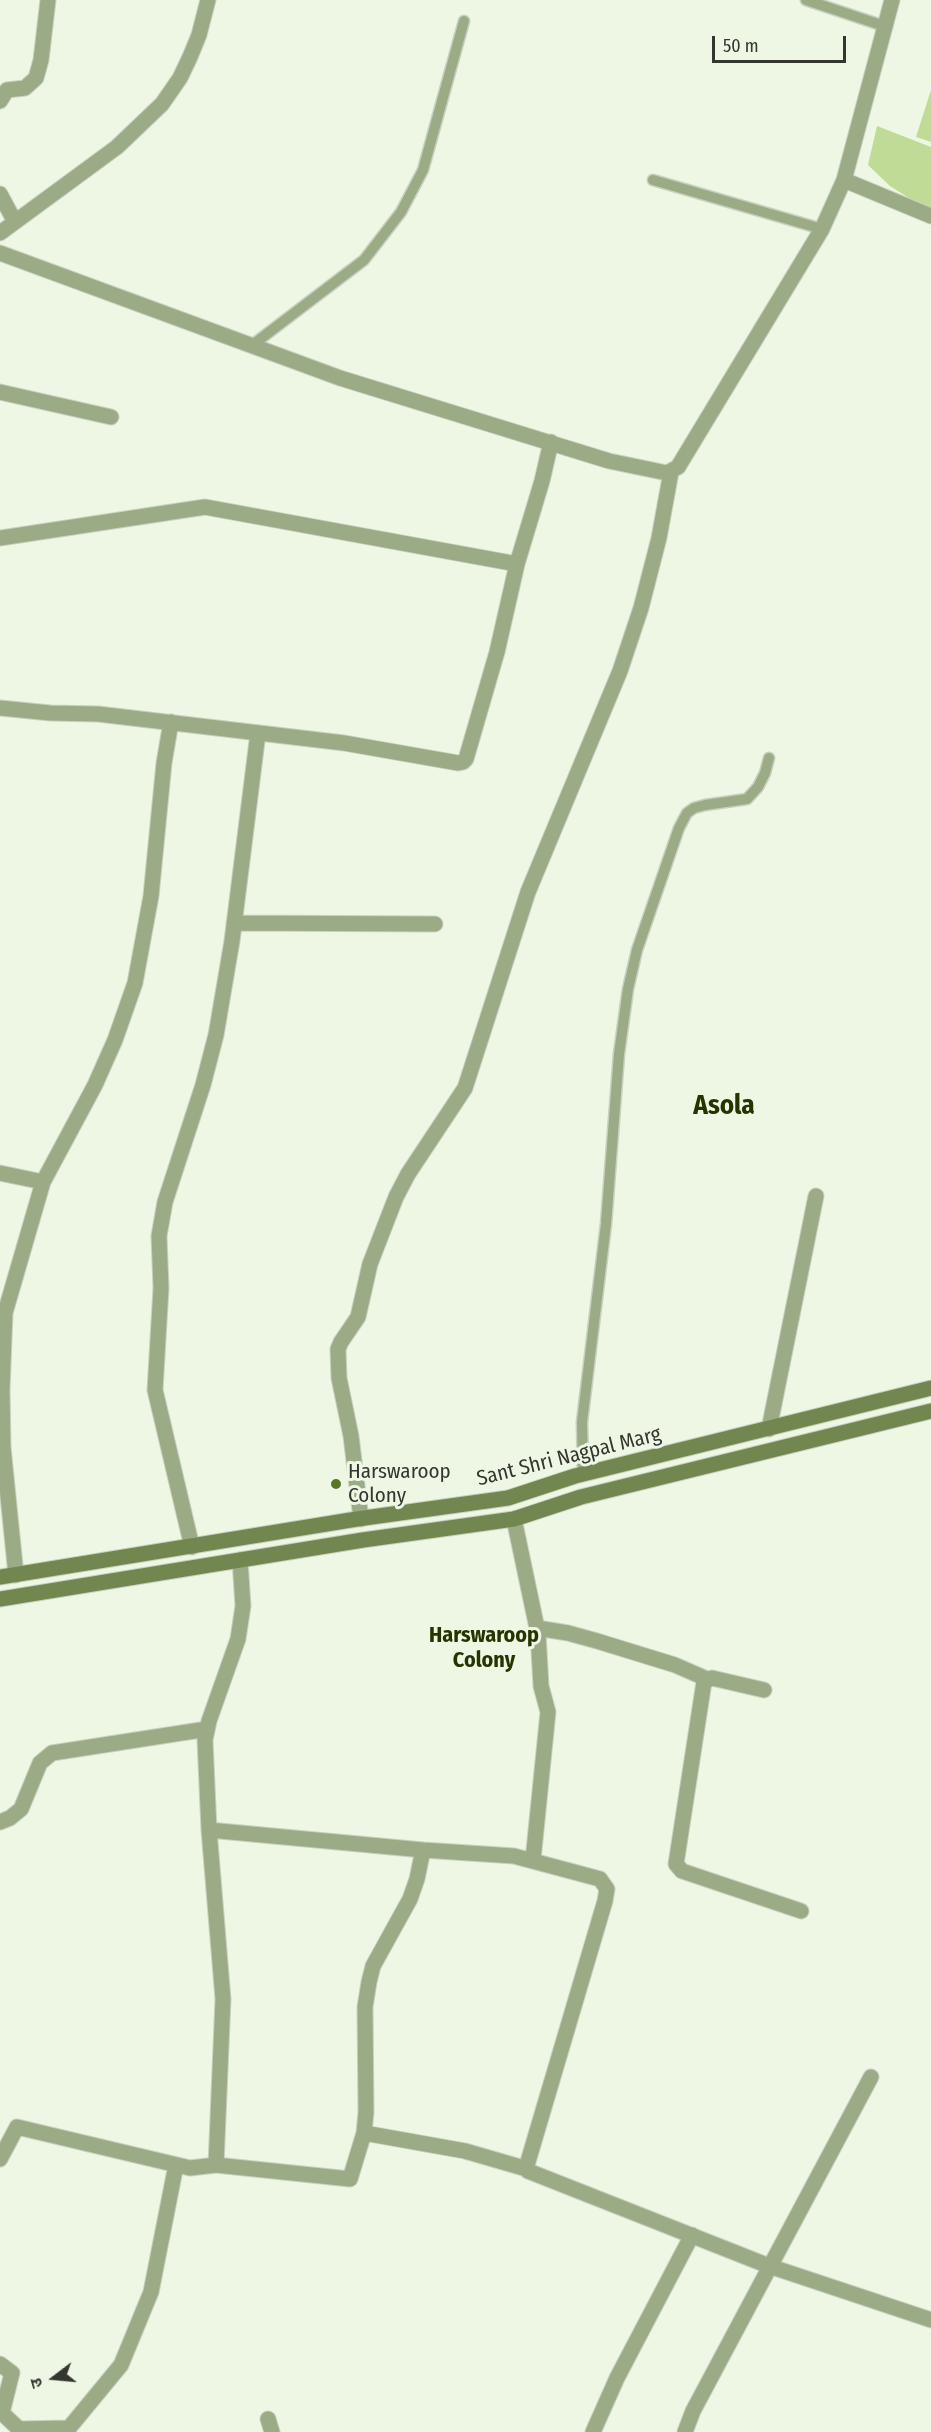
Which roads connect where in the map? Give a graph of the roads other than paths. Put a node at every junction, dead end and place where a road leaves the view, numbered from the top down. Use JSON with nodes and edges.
{"nodes":[{"id":1,"x":48,"y":0,"type":"edge"},
{"id":2,"x":208,"y":0,"type":"edge"},
{"id":3,"x":806,"y":0,"type":"edge"},
{"id":4,"x":892,"y":0,"type":"edge"},
{"id":5,"x":464,"y":21,"type":"dead end"},
{"id":6,"x":887,"y":27,"type":"junction"},
{"id":7,"x":0,"y":101,"type":"edge"},
{"id":8,"x":654,"y":180,"type":"dead end"},
{"id":9,"x":844,"y":180,"type":"junction"},
{"id":10,"x":0,"y":194,"type":"edge"},
{"id":11,"x":931,"y":216,"type":"edge"},
{"id":12,"x":15,"y":222,"type":"junction"},
{"id":13,"x":822,"y":229,"type":"junction"},
{"id":14,"x":0,"y":233,"type":"edge"},
{"id":15,"x":0,"y":253,"type":"edge"},
{"id":16,"x":251,"y":346,"type":"junction"},
{"id":17,"x":0,"y":392,"type":"edge"},
{"id":18,"x":111,"y":417,"type":"dead end"},
{"id":19,"x":551,"y":442,"type":"junction"},
{"id":20,"x":671,"y":472,"type":"junction"},
{"id":21,"x":0,"y":538,"type":"edge"},
{"id":22,"x":517,"y":564,"type":"junction"},
{"id":23,"x":0,"y":708,"type":"edge"},
{"id":24,"x":171,"y":722,"type":"junction"},
{"id":25,"x":258,"y":733,"type":"junction"},
{"id":26,"x":769,"y":758,"type":"dead end"},
{"id":27,"x":234,"y":923,"type":"junction"},
{"id":28,"x":435,"y":924,"type":"dead end"},
{"id":29,"x":0,"y":1173,"type":"edge"},
{"id":30,"x":43,"y":1182,"type":"junction"},
{"id":31,"x":816,"y":1197,"type":"dead end"},
{"id":32,"x":2,"y":1312,"type":"edge"},
{"id":33,"x":931,"y":1388,"type":"edge"},
{"id":34,"x":931,"y":1411,"type":"edge"},
{"id":35,"x":769,"y":1429,"type":"junction"},
{"id":36,"x":583,"y":1474,"type":"junction"},
{"id":37,"x":361,"y":1519,"type":"junction"},
{"id":38,"x":514,"y":1519,"type":"junction"},
{"id":39,"x":192,"y":1547,"type":"junction"},
{"id":40,"x":240,"y":1560,"type":"junction"},
{"id":41,"x":16,"y":1575,"type":"junction"},
{"id":42,"x":0,"y":1577,"type":"edge"},
{"id":43,"x":0,"y":1599,"type":"edge"},
{"id":44,"x":537,"y":1628,"type":"junction"},
{"id":45,"x":707,"y":1679,"type":"junction"},
{"id":46,"x":764,"y":1690,"type":"dead end"},
{"id":47,"x":207,"y":1729,"type":"junction"},
{"id":48,"x":0,"y":1822,"type":"edge"},
{"id":49,"x":209,"y":1830,"type":"junction"},
{"id":50,"x":423,"y":1850,"type":"junction"},
{"id":51,"x":533,"y":1860,"type":"junction"},
{"id":52,"x":801,"y":1911,"type":"dead end"},
{"id":53,"x":871,"y":2077,"type":"dead end"},
{"id":54,"x":364,"y":2133,"type":"junction"},
{"id":55,"x":0,"y":2159,"type":"edge"},
{"id":56,"x":176,"y":2164,"type":"junction"},
{"id":57,"x":216,"y":2165,"type":"junction"},
{"id":58,"x":527,"y":2169,"type":"junction"},
{"id":59,"x":692,"y":2235,"type":"junction"},
{"id":60,"x":769,"y":2266,"type":"junction"},
{"id":61,"x":931,"y":2320,"type":"edge"},
{"id":62,"x":0,"y":2364,"type":"edge"},
{"id":63,"x":593,"y":2432,"type":"edge"},
{"id":64,"x":685,"y":2432,"type":"edge"}],
"edges":[{"from":1,"to":7,"type":"street"},
{"from":2,"to":12,"type":"street"},
{"from":3,"to":6,"type":"lane"},
{"from":4,"to":6,"type":"street"},
{"from":5,"to":16,"type":"lane"},
{"from":6,"to":9,"type":"street"},
{"from":8,"to":13,"type":"lane"},
{"from":9,"to":11,"type":"street"},
{"from":9,"to":13,"type":"street"},
{"from":10,"to":12,"type":"street"},
{"from":12,"to":14,"type":"street"},
{"from":13,"to":20,"type":"street"},
{"from":15,"to":16,"type":"street"},
{"from":16,"to":19,"type":"street"},
{"from":17,"to":18,"type":"street"},
{"from":19,"to":20,"type":"street"},
{"from":19,"to":22,"type":"street"},
{"from":20,"to":37,"type":"street"},
{"from":21,"to":22,"type":"street"},
{"from":22,"to":25,"type":"street"},
{"from":23,"to":24,"type":"street"},
{"from":24,"to":25,"type":"street"},
{"from":24,"to":30,"type":"street"},
{"from":25,"to":27,"type":"street"},
{"from":26,"to":36,"type":"lane"},
{"from":27,"to":28,"type":"street"},
{"from":27,"to":39,"type":"street"},
{"from":29,"to":30,"type":"street"},
{"from":30,"to":32,"type":"street"},
{"from":31,"to":35,"type":"street"},
{"from":32,"to":41,"type":"street"},
{"from":33,"to":35,"type":"main road","name":"Sant Shri Nagpal Marg"},
{"from":34,"to":38,"type":"main road","name":"Sant Shri Nagpal Marg"},
{"from":35,"to":36,"type":"main road","name":"Sant Shri Nagpal Marg"},
{"from":36,"to":37,"type":"main road","name":"Sant Shri Nagpal Marg"},
{"from":37,"to":39,"type":"main road","name":"Sant Shri Nagpal Marg"},
{"from":38,"to":40,"type":"main road","name":"Sant Shri Nagpal Marg"},
{"from":38,"to":44,"type":"street"},
{"from":39,"to":41,"type":"main road","name":"Sant Shri Nagpal Marg"},
{"from":40,"to":43,"type":"main road","name":"Sant Shri Nagpal Marg"},
{"from":40,"to":47,"type":"street"},
{"from":41,"to":42,"type":"main road","name":"Sant Shri Nagpal Marg"},
{"from":44,"to":45,"type":"street"},
{"from":44,"to":51,"type":"street"},
{"from":45,"to":46,"type":"street"},
{"from":45,"to":52,"type":"street"},
{"from":47,"to":48,"type":"street"},
{"from":47,"to":49,"type":"street"},
{"from":49,"to":50,"type":"street"},
{"from":49,"to":57,"type":"street"},
{"from":50,"to":51,"type":"street"},
{"from":50,"to":54,"type":"street"},
{"from":51,"to":58,"type":"street"},
{"from":53,"to":60,"type":"street"},
{"from":54,"to":57,"type":"street"},
{"from":54,"to":58,"type":"street"},
{"from":55,"to":56,"type":"street"},
{"from":56,"to":57,"type":"street"},
{"from":56,"to":62,"type":"street"},
{"from":58,"to":59,"type":"street"},
{"from":59,"to":60,"type":"street"},
{"from":59,"to":63,"type":"street"},
{"from":60,"to":61,"type":"street"},
{"from":60,"to":64,"type":"street"}]}
